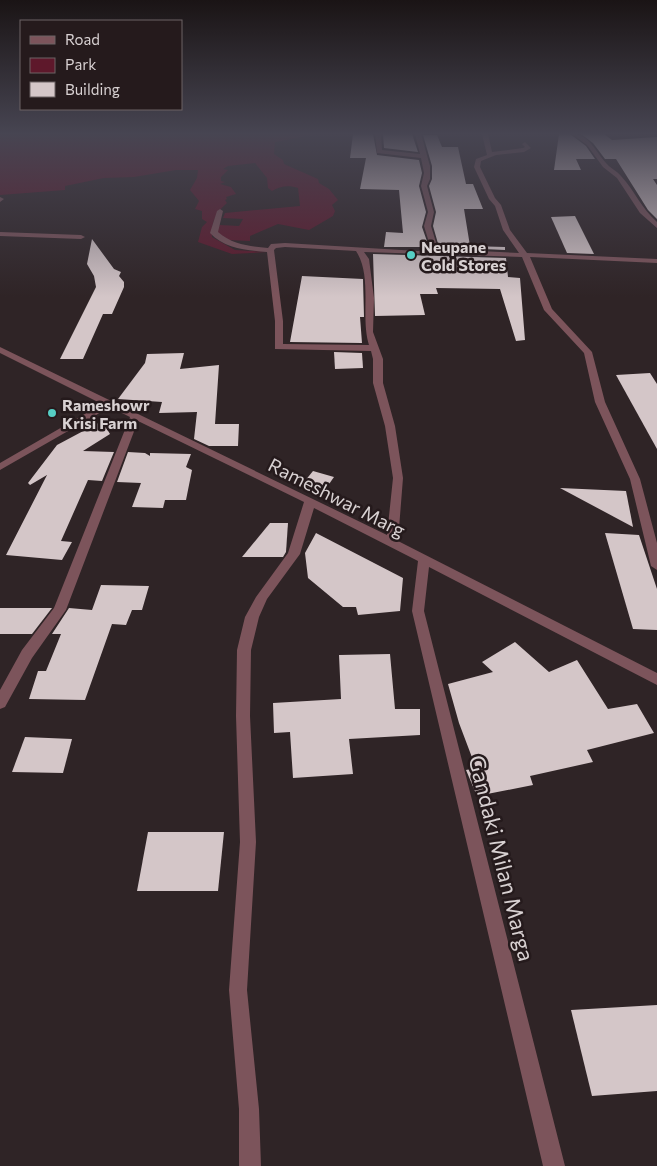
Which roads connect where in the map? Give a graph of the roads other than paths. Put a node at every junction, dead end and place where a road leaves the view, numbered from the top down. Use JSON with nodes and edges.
{"nodes":[{"id":1,"x":425,"y":188,"type":"edge"},
{"id":2,"x":487,"y":188,"type":"edge"},
{"id":3,"x":626,"y":188,"type":"edge"},
{"id":4,"x":220,"y":211,"type":"dead end"},
{"id":5,"x":657,"y":226,"type":"edge"},
{"id":6,"x":0,"y":234,"type":"edge"},
{"id":7,"x":81,"y":237,"type":"dead end"},
{"id":8,"x":270,"y":250,"type":"junction"},
{"id":9,"x":358,"y":250,"type":"junction"},
{"id":10,"x":435,"y":251,"type":"junction"},
{"id":11,"x":525,"y":255,"type":"junction"},
{"id":12,"x":657,"y":261,"type":"edge"},
{"id":13,"x":373,"y":348,"type":"junction"},
{"id":14,"x":0,"y":350,"type":"edge"},
{"id":15,"x":109,"y":404,"type":"junction"},
{"id":16,"x":135,"y":417,"type":"junction"},
{"id":17,"x":0,"y":467,"type":"edge"},
{"id":18,"x":310,"y":501,"type":"junction"},
{"id":19,"x":392,"y":544,"type":"junction"},
{"id":20,"x":424,"y":560,"type":"junction"},
{"id":21,"x":657,"y":566,"type":"edge"},
{"id":22,"x":657,"y":679,"type":"edge"},
{"id":23,"x":0,"y":703,"type":"edge"},
{"id":24,"x":250,"y":1166,"type":"edge"},
{"id":25,"x":554,"y":1166,"type":"edge"}],
"edges":[{"from":1,"to":10,"type":"street"},
{"from":2,"to":11,"type":"street"},
{"from":3,"to":5,"type":"street"},
{"from":4,"to":8,"type":"street"},
{"from":6,"to":7,"type":"street"},
{"from":8,"to":9,"type":"street"},
{"from":8,"to":13,"type":"street"},
{"from":9,"to":10,"type":"street"},
{"from":9,"to":13,"type":"street"},
{"from":10,"to":11,"type":"street"},
{"from":11,"to":12,"type":"street"},
{"from":11,"to":21,"type":"street"},
{"from":13,"to":19,"type":"street"},
{"from":14,"to":15,"type":"street","name":"Rameshwar Marg"},
{"from":15,"to":16,"type":"street","name":"Rameshwar Marg"},
{"from":15,"to":17,"type":"street"},
{"from":16,"to":18,"type":"street","name":"Rameshwar Marg"},
{"from":16,"to":23,"type":"street"},
{"from":18,"to":19,"type":"street","name":"Rameshwar Marg"},
{"from":18,"to":24,"type":"street"},
{"from":19,"to":20,"type":"street","name":"Rameshwar Marg"},
{"from":20,"to":22,"type":"street","name":"Rameshwar Marg"},
{"from":20,"to":25,"type":"street","name":"Gandaki Milan Marga"}]}
